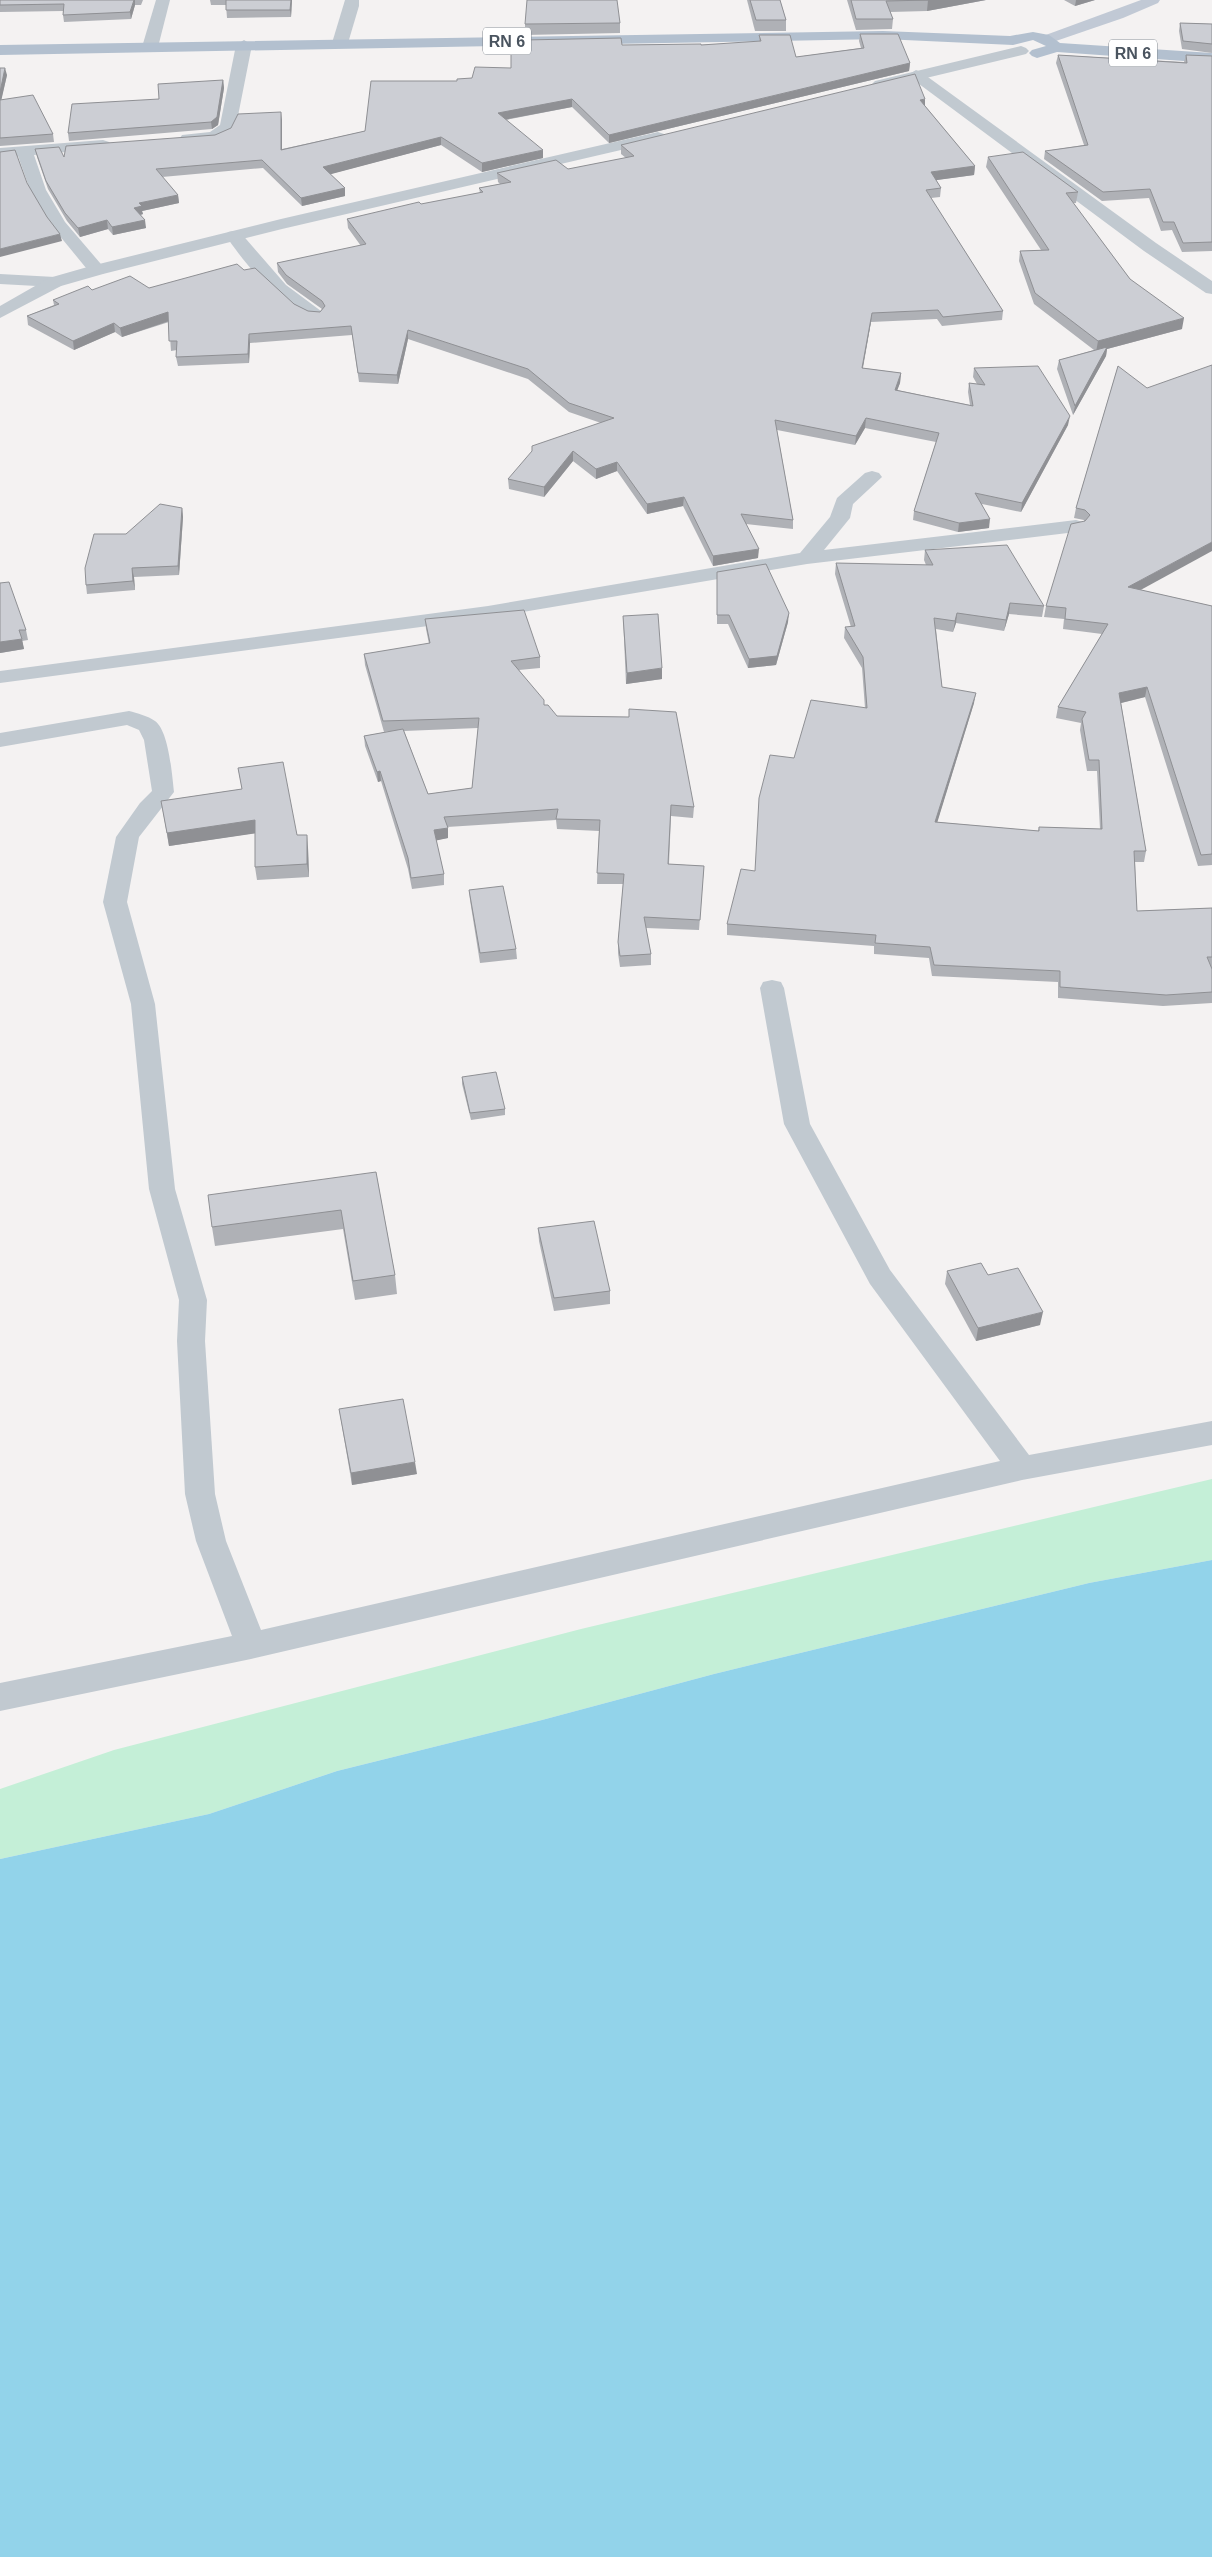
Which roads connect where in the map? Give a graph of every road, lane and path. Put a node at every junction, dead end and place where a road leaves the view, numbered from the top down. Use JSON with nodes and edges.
{"nodes":[{"id":1,"x":163,"y":0,"type":"edge"},
{"id":2,"x":352,"y":0,"type":"edge"},
{"id":3,"x":1153,"y":0,"type":"edge"},
{"id":4,"x":340,"y":43,"type":"junction"},
{"id":5,"x":1051,"y":43,"type":"junction"},
{"id":6,"x":244,"y":45,"type":"junction"},
{"id":7,"x":1017,"y":46,"type":"junction"},
{"id":8,"x":150,"y":47,"type":"junction"},
{"id":9,"x":0,"y":50,"type":"edge"},
{"id":10,"x":1212,"y":58,"type":"edge"},
{"id":11,"x":916,"y":75,"type":"junction"},
{"id":12,"x":869,"y":87,"type":"edge"},
{"id":13,"x":670,"y":135,"type":"edge"},
{"id":14,"x":176,"y":139,"type":"edge"},
{"id":15,"x":118,"y":144,"type":"edge"},
{"id":16,"x":24,"y":150,"type":"junction"},
{"id":17,"x":0,"y":153,"type":"edge"},
{"id":18,"x":234,"y":236,"type":"junction"},
{"id":19,"x":98,"y":270,"type":"junction"},
{"id":20,"x":0,"y":279,"type":"edge"},
{"id":21,"x":55,"y":282,"type":"junction"},
{"id":22,"x":1212,"y":289,"type":"edge"},
{"id":23,"x":0,"y":314,"type":"edge"},
{"id":24,"x":315,"y":315,"type":"edge"},
{"id":25,"x":872,"y":477,"type":"dead end"},
{"id":26,"x":1076,"y":526,"type":"edge"},
{"id":27,"x":807,"y":558,"type":"junction"},
{"id":28,"x":0,"y":677,"type":"edge"},
{"id":29,"x":0,"y":740,"type":"edge"},
{"id":30,"x":772,"y":988,"type":"dead end"},
{"id":31,"x":1212,"y":1433,"type":"edge"},
{"id":32,"x":1022,"y":1468,"type":"junction"},
{"id":33,"x":251,"y":1646,"type":"junction"},
{"id":34,"x":0,"y":1697,"type":"edge"}],
"edges":[{"from":1,"to":8,"type":"street"},
{"from":2,"to":4,"type":"street"},
{"from":3,"to":5,"type":"main road"},
{"from":4,"to":6,"type":"main road","number":"RN 6"},
{"from":4,"to":7,"type":"main road","number":"RN 6"},
{"from":5,"to":7,"type":"main road","number":"RN 6"},
{"from":5,"to":10,"type":"main road","number":"RN 6"},
{"from":6,"to":8,"type":"main road","number":"RN 6"},
{"from":6,"to":14,"type":"street"},
{"from":7,"to":11,"type":"street"},
{"from":8,"to":9,"type":"main road","number":"RN 6"},
{"from":11,"to":12,"type":"street"},
{"from":11,"to":22,"type":"street"},
{"from":13,"to":18,"type":"street"},
{"from":15,"to":16,"type":"street"},
{"from":16,"to":17,"type":"street"},
{"from":16,"to":19,"type":"street"},
{"from":18,"to":19,"type":"street"},
{"from":18,"to":24,"type":"street"},
{"from":19,"to":21,"type":"street"},
{"from":20,"to":21,"type":"street"},
{"from":21,"to":23,"type":"street"},
{"from":25,"to":27,"type":"street"},
{"from":26,"to":27,"type":"street"},
{"from":27,"to":28,"type":"street"},
{"from":29,"to":33,"type":"street"},
{"from":30,"to":32,"type":"street"},
{"from":31,"to":32,"type":"street"},
{"from":32,"to":33,"type":"street"},
{"from":33,"to":34,"type":"street"}]}
